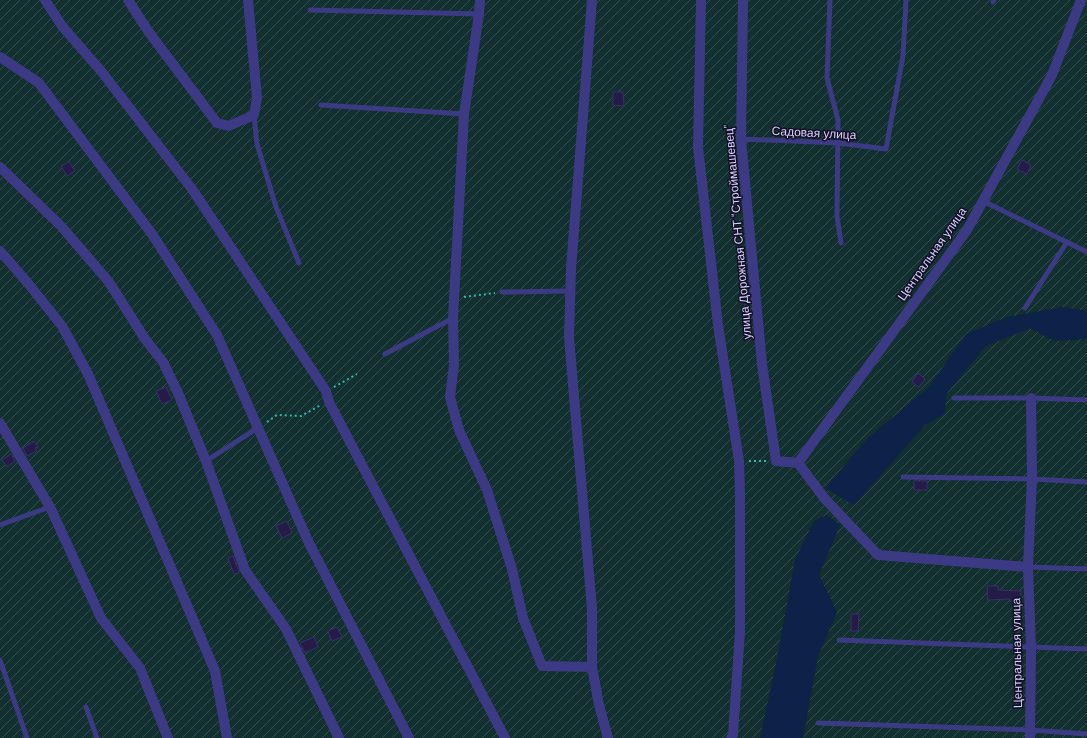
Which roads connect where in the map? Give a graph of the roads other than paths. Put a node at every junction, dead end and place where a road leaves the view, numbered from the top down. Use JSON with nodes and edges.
{"nodes":[{"id":1,"x":45,"y":0,"type":"edge"},
{"id":2,"x":128,"y":0,"type":"edge"},
{"id":3,"x":248,"y":0,"type":"edge"},
{"id":4,"x":480,"y":0,"type":"edge"},
{"id":5,"x":592,"y":0,"type":"edge"},
{"id":6,"x":701,"y":0,"type":"edge"},
{"id":7,"x":743,"y":0,"type":"edge"},
{"id":8,"x":830,"y":0,"type":"edge"},
{"id":9,"x":906,"y":0,"type":"edge"},
{"id":10,"x":1081,"y":0,"type":"edge"},
{"id":11,"x":310,"y":10,"type":"dead end"},
{"id":12,"x":479,"y":14,"type":"junction"},
{"id":13,"x":0,"y":57,"type":"edge"},
{"id":14,"x":321,"y":105,"type":"dead end"},
{"id":15,"x":464,"y":114,"type":"junction"},
{"id":16,"x":254,"y":115,"type":"junction"},
{"id":17,"x":741,"y":139,"type":"junction"},
{"id":18,"x":838,"y":143,"type":"junction"},
{"id":19,"x":0,"y":167,"type":"edge"},
{"id":20,"x":983,"y":201,"type":"junction"},
{"id":21,"x":1067,"y":242,"type":"junction"},
{"id":22,"x":841,"y":243,"type":"dead end"},
{"id":23,"x":0,"y":251,"type":"edge"},
{"id":24,"x":1087,"y":252,"type":"edge"},
{"id":25,"x":299,"y":263,"type":"dead end"},
{"id":26,"x":570,"y":291,"type":"junction"},
{"id":27,"x":502,"y":292,"type":"road end"},
{"id":28,"x":1025,"y":308,"type":"dead end"},
{"id":29,"x":453,"y":318,"type":"junction"},
{"id":30,"x":385,"y":354,"type":"dead end"},
{"id":31,"x":954,"y":398,"type":"dead end"},
{"id":32,"x":1031,"y":398,"type":"junction"},
{"id":33,"x":1087,"y":400,"type":"edge"},
{"id":34,"x":0,"y":423,"type":"edge"},
{"id":35,"x":259,"y":427,"type":"junction"},
{"id":36,"x":206,"y":461,"type":"junction"},
{"id":37,"x":798,"y":462,"type":"junction"},
{"id":38,"x":904,"y":477,"type":"dead end"},
{"id":39,"x":1032,"y":479,"type":"junction"},
{"id":40,"x":1087,"y":482,"type":"edge"},
{"id":41,"x":50,"y":507,"type":"junction"},
{"id":42,"x":0,"y":525,"type":"edge"},
{"id":43,"x":1028,"y":567,"type":"junction"},
{"id":44,"x":1087,"y":569,"type":"edge"},
{"id":45,"x":839,"y":640,"type":"dead end"},
{"id":46,"x":1031,"y":648,"type":"junction"},
{"id":47,"x":1087,"y":649,"type":"edge"},
{"id":48,"x":0,"y":660,"type":"edge"},
{"id":49,"x":592,"y":667,"type":"junction"},
{"id":50,"x":86,"y":707,"type":"dead end"},
{"id":51,"x":818,"y":723,"type":"dead end"},
{"id":52,"x":1030,"y":734,"type":"edge"},
{"id":53,"x":1087,"y":734,"type":"edge"},
{"id":54,"x":27,"y":738,"type":"edge"},
{"id":55,"x":97,"y":738,"type":"edge"},
{"id":56,"x":168,"y":738,"type":"edge"},
{"id":57,"x":227,"y":738,"type":"edge"},
{"id":58,"x":339,"y":738,"type":"edge"},
{"id":59,"x":409,"y":738,"type":"edge"},
{"id":60,"x":505,"y":738,"type":"edge"},
{"id":61,"x":608,"y":738,"type":"edge"},
{"id":62,"x":731,"y":738,"type":"edge"}],
"edges":[{"from":1,"to":60,"type":"street"},
{"from":2,"to":16,"type":"street"},
{"from":3,"to":16,"type":"street"},
{"from":4,"to":12,"type":"street"},
{"from":5,"to":26,"type":"street"},
{"from":6,"to":62,"type":"street"},
{"from":7,"to":17,"type":"street","name":"улица Дорожная СНТ \"Строймашевец\""},
{"from":8,"to":18,"type":"lane"},
{"from":9,"to":18,"type":"lane","name":"Садовая улица"},
{"from":10,"to":20,"type":"street","name":"Центральная улица"},
{"from":11,"to":12,"type":"lane"},
{"from":12,"to":15,"type":"street"},
{"from":13,"to":35,"type":"street"},
{"from":14,"to":15,"type":"lane"},
{"from":15,"to":29,"type":"street"},
{"from":16,"to":25,"type":"lane"},
{"from":17,"to":18,"type":"lane","name":"Садовая улица"},
{"from":17,"to":37,"type":"street","name":"улица Дорожная СНТ \"Строймашевец\""},
{"from":18,"to":22,"type":"lane"},
{"from":19,"to":36,"type":"street"},
{"from":20,"to":21,"type":"lane"},
{"from":20,"to":37,"type":"street","name":"Центральная улица"},
{"from":21,"to":24,"type":"lane"},
{"from":21,"to":28,"type":"lane"},
{"from":23,"to":57,"type":"street"},
{"from":26,"to":27,"type":"lane"},
{"from":26,"to":49,"type":"street"},
{"from":29,"to":30,"type":"lane"},
{"from":29,"to":49,"type":"street"},
{"from":31,"to":32,"type":"lane"},
{"from":32,"to":33,"type":"lane"},
{"from":32,"to":39,"type":"street","name":"Центральная улица"},
{"from":34,"to":41,"type":"street"},
{"from":35,"to":36,"type":"lane"},
{"from":35,"to":59,"type":"street"},
{"from":36,"to":58,"type":"street"},
{"from":37,"to":43,"type":"street"},
{"from":38,"to":39,"type":"lane"},
{"from":39,"to":40,"type":"lane"},
{"from":39,"to":43,"type":"street","name":"Центральная улица"},
{"from":41,"to":42,"type":"lane"},
{"from":41,"to":56,"type":"street"},
{"from":43,"to":44,"type":"lane"},
{"from":43,"to":46,"type":"street","name":"Центральная улица"},
{"from":45,"to":46,"type":"lane"},
{"from":46,"to":47,"type":"lane"},
{"from":46,"to":52,"type":"street","name":"Центральная улица"},
{"from":48,"to":54,"type":"lane"},
{"from":49,"to":61,"type":"street"},
{"from":50,"to":55,"type":"lane"},
{"from":51,"to":52,"type":"lane"},
{"from":52,"to":53,"type":"lane"}]}
